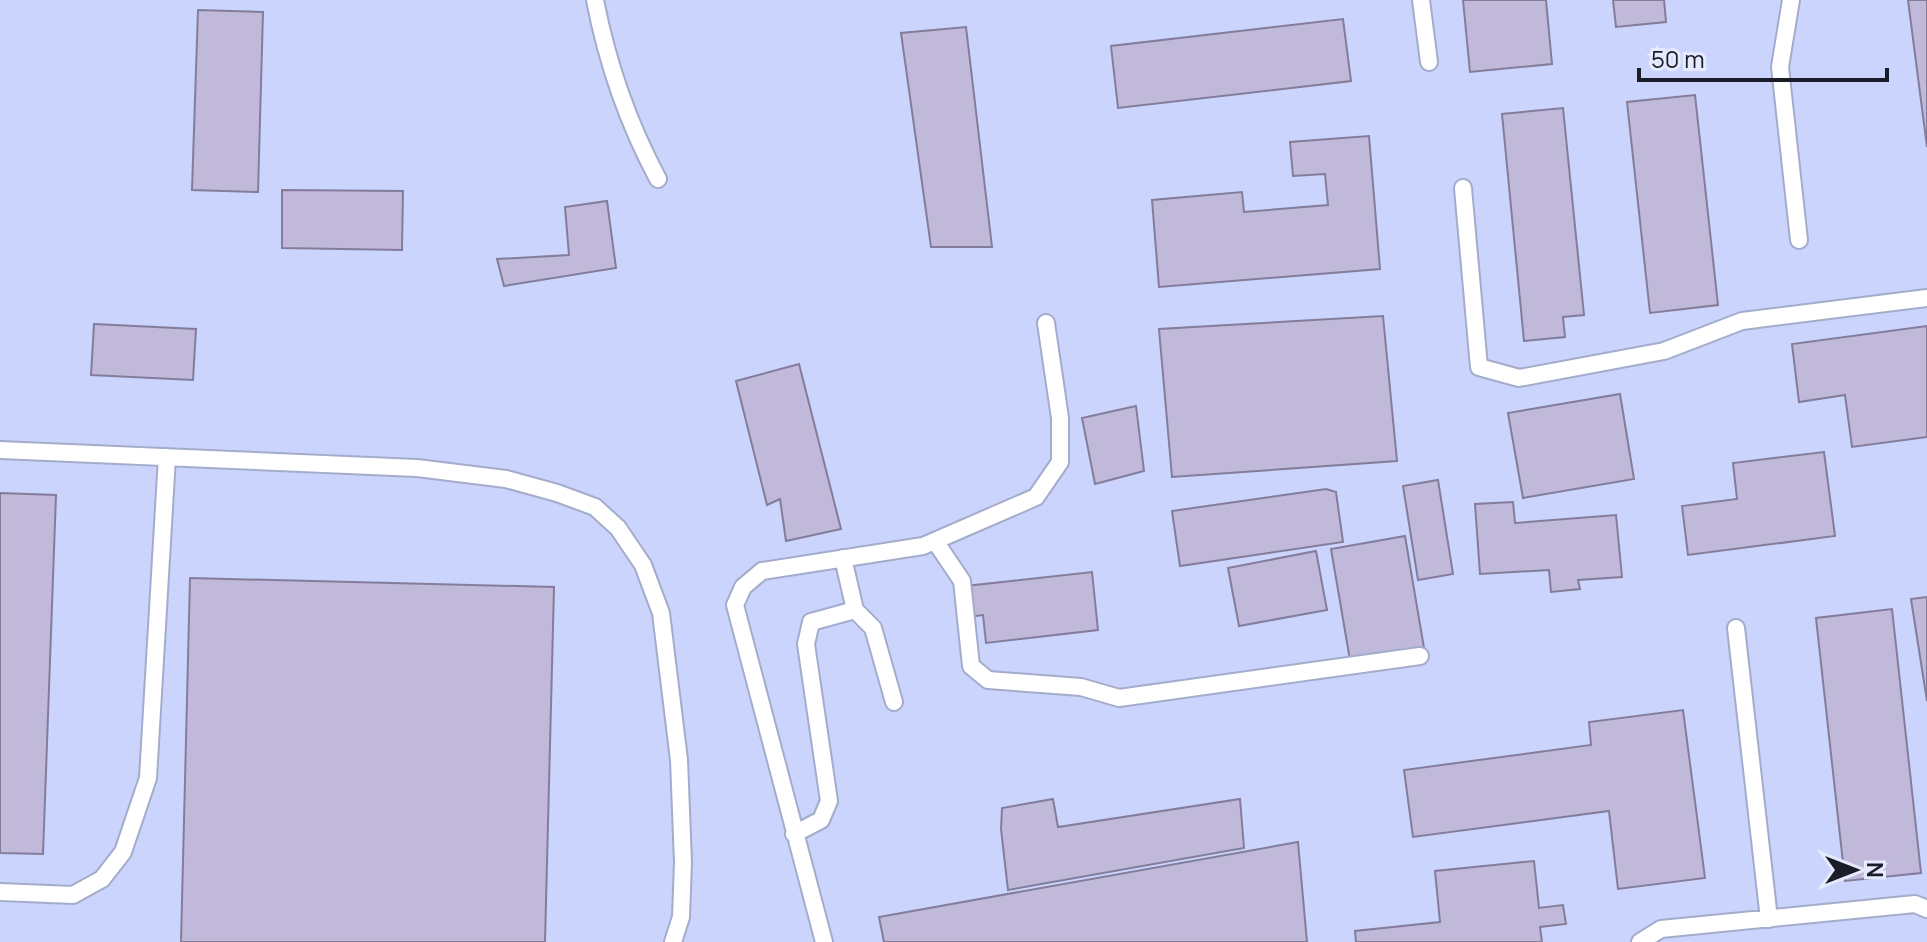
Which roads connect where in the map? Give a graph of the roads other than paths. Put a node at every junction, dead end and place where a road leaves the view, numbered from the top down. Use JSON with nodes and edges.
{"nodes":[{"id":1,"x":595,"y":0,"type":"edge"},
{"id":2,"x":1421,"y":0,"type":"edge"},
{"id":3,"x":1791,"y":0,"type":"edge"},
{"id":4,"x":1429,"y":62,"type":"dead end"},
{"id":5,"x":658,"y":179,"type":"dead end"},
{"id":6,"x":1463,"y":188,"type":"dead end"},
{"id":7,"x":1799,"y":240,"type":"dead end"},
{"id":8,"x":1927,"y":298,"type":"edge"},
{"id":9,"x":1046,"y":323,"type":"dead end"},
{"id":10,"x":0,"y":450,"type":"edge"},
{"id":11,"x":167,"y":457,"type":"junction"},
{"id":12,"x":935,"y":541,"type":"junction"},
{"id":13,"x":843,"y":558,"type":"junction"},
{"id":14,"x":855,"y":610,"type":"junction"},
{"id":15,"x":1736,"y":628,"type":"dead end"},
{"id":16,"x":1420,"y":656,"type":"dead end"},
{"id":17,"x":894,"y":702,"type":"dead end"},
{"id":18,"x":794,"y":834,"type":"junction"},
{"id":19,"x":0,"y":892,"type":"edge"},
{"id":20,"x":1927,"y":909,"type":"edge"},
{"id":21,"x":1769,"y":919,"type":"junction"},
{"id":22,"x":673,"y":942,"type":"edge"},
{"id":23,"x":824,"y":942,"type":"edge"},
{"id":24,"x":1640,"y":942,"type":"edge"}],
"edges":[{"from":1,"to":5,"type":"lane"},
{"from":2,"to":4,"type":"lane"},
{"from":3,"to":7,"type":"lane"},
{"from":6,"to":8,"type":"lane"},
{"from":9,"to":12,"type":"lane"},
{"from":10,"to":11,"type":"lane"},
{"from":11,"to":19,"type":"lane"},
{"from":11,"to":22,"type":"lane"},
{"from":12,"to":13,"type":"lane"},
{"from":12,"to":16,"type":"lane"},
{"from":13,"to":14,"type":"lane"},
{"from":13,"to":18,"type":"lane"},
{"from":14,"to":17,"type":"lane"},
{"from":14,"to":18,"type":"lane"},
{"from":15,"to":21,"type":"lane"},
{"from":18,"to":23,"type":"lane"},
{"from":20,"to":21,"type":"lane"},
{"from":21,"to":24,"type":"lane"}]}
